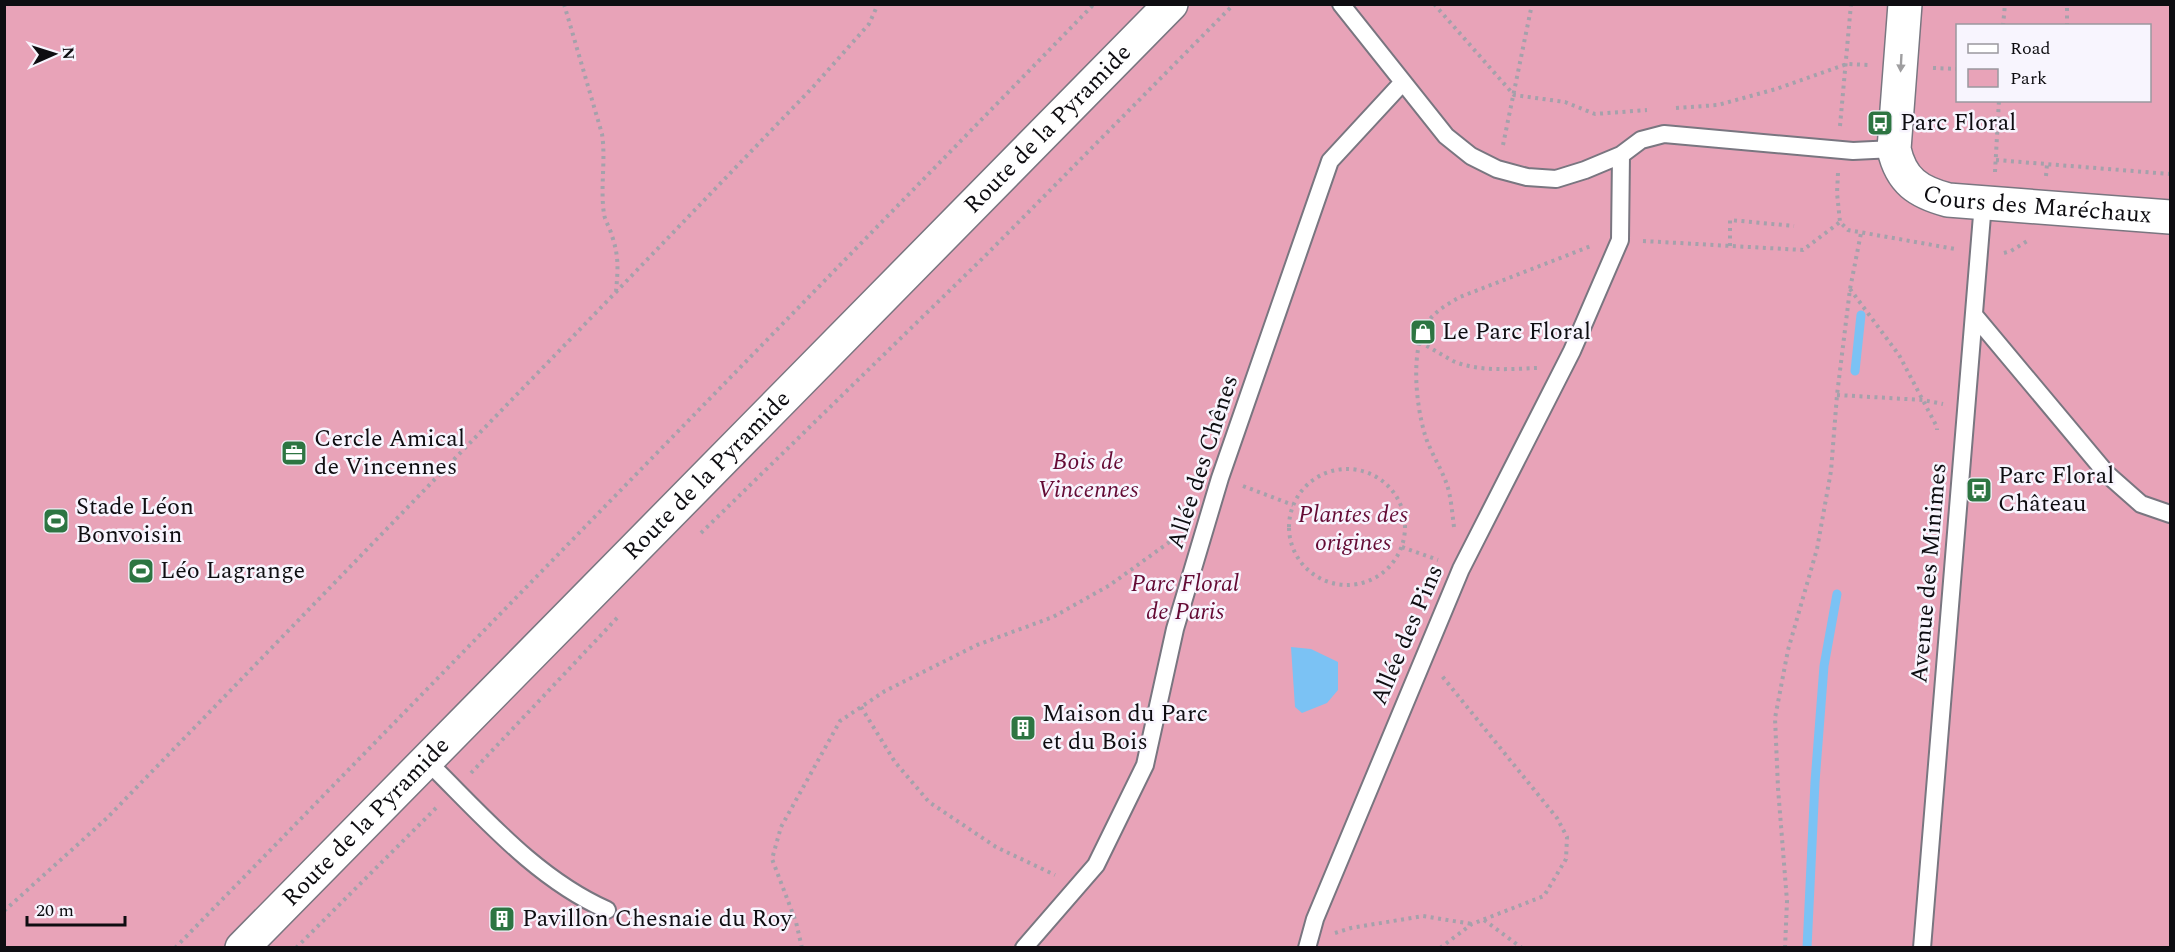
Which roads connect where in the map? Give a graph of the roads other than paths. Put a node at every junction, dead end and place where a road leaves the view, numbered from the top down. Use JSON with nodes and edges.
{"nodes":[{"id":1,"x":1171,"y":4,"type":"edge"},
{"id":2,"x":1341,"y":4,"type":"edge"},
{"id":3,"x":1905,"y":4,"type":"edge"},
{"id":4,"x":1402,"y":82,"type":"junction"},
{"id":5,"x":1894,"y":149,"type":"junction"},
{"id":6,"x":1621,"y":155,"type":"junction"},
{"id":7,"x":1983,"y":203,"type":"junction"},
{"id":8,"x":2170,"y":217,"type":"edge"},
{"id":9,"x":1974,"y":315,"type":"junction"},
{"id":10,"x":2170,"y":514,"type":"edge"},
{"id":11,"x":427,"y":761,"type":"junction"},
{"id":12,"x":607,"y":910,"type":"dead end"},
{"id":13,"x":1308,"y":945,"type":"edge"},
{"id":14,"x":242,"y":948,"type":"edge"},
{"id":15,"x":1024,"y":948,"type":"edge"},
{"id":16,"x":1922,"y":948,"type":"edge"}],
"edges":[{"from":1,"to":11,"type":"street","name":"Route de la Pyramide"},
{"from":2,"to":4,"type":"lane"},
{"from":3,"to":5,"type":"street","one_way":true},
{"from":4,"to":6,"type":"lane"},
{"from":4,"to":15,"type":"lane","name":"Allée des Chênes"},
{"from":5,"to":6,"type":"lane"},
{"from":5,"to":7,"type":"street","name":"Cours des Maréchaux"},
{"from":6,"to":13,"type":"lane","name":"Allée des Pins"},
{"from":7,"to":8,"type":"street","name":"Cours des Maréchaux"},
{"from":7,"to":9,"type":"lane","name":"Avenue des Minimes"},
{"from":9,"to":10,"type":"lane"},
{"from":9,"to":16,"type":"lane","name":"Avenue des Minimes"},
{"from":11,"to":12,"type":"lane"},
{"from":11,"to":14,"type":"street","name":"Route de la Pyramide"}]}
